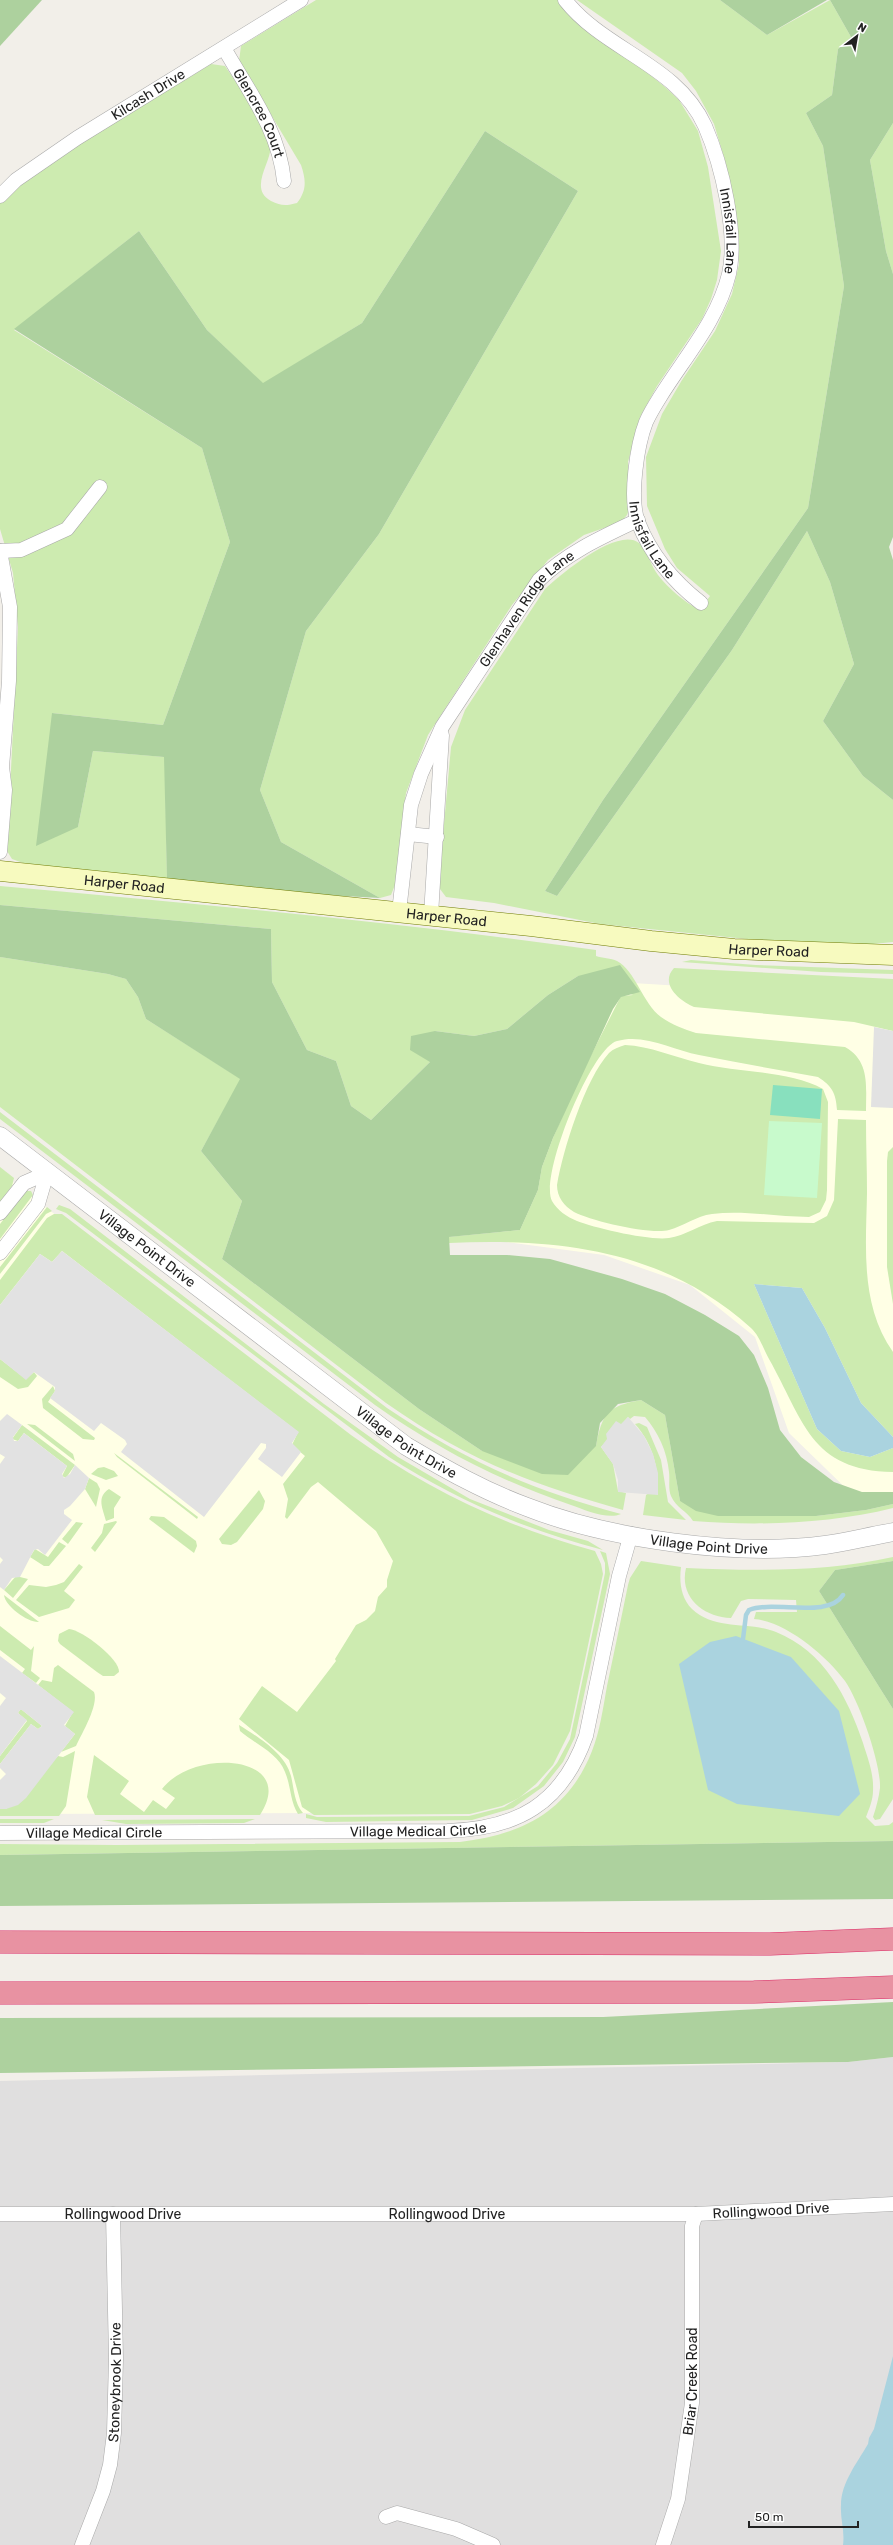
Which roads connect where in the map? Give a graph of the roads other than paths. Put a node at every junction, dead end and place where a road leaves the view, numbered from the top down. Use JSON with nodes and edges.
{"nodes":[{"id":1,"x":300,"y":0,"type":"edge"},
{"id":2,"x":565,"y":0,"type":"edge"},
{"id":3,"x":224,"y":48,"type":"junction"},
{"id":4,"x":284,"y":181,"type":"dead end"},
{"id":5,"x":0,"y":196,"type":"edge"},
{"id":6,"x":100,"y":487,"type":"dead end"},
{"id":7,"x":638,"y":520,"type":"junction"},
{"id":8,"x":0,"y":551,"type":"edge"},
{"id":9,"x":701,"y":603,"type":"dead end"},
{"id":10,"x":442,"y":727,"type":"junction"},
{"id":11,"x":1,"y":769,"type":"edge"},
{"id":12,"x":408,"y":834,"type":"junction"},
{"id":13,"x":437,"y":837,"type":"junction"},
{"id":14,"x":0,"y":852,"type":"edge"},
{"id":15,"x":0,"y":871,"type":"edge"},
{"id":16,"x":399,"y":912,"type":"junction"},
{"id":17,"x":431,"y":915,"type":"junction"},
{"id":18,"x":893,"y":955,"type":"edge"},
{"id":19,"x":0,"y":1136,"type":"edge"},
{"id":20,"x":47,"y":1173,"type":"junction"},
{"id":21,"x":0,"y":1213,"type":"edge"},
{"id":22,"x":0,"y":1253,"type":"edge"},
{"id":23,"x":893,"y":1532,"type":"edge"},
{"id":24,"x":631,"y":1534,"type":"junction"},
{"id":25,"x":0,"y":1833,"type":"edge"},
{"id":26,"x":893,"y":1939,"type":"edge"},
{"id":27,"x":0,"y":1942,"type":"edge"},
{"id":28,"x":893,"y":1987,"type":"edge"},
{"id":29,"x":0,"y":1993,"type":"edge"},
{"id":30,"x":893,"y":2204,"type":"edge"},
{"id":31,"x":0,"y":2214,"type":"edge"},
{"id":32,"x":113,"y":2214,"type":"junction"},
{"id":33,"x":696,"y":2214,"type":"junction"},
{"id":34,"x":386,"y":2517,"type":"dead end"},
{"id":35,"x":82,"y":2545,"type":"edge"},
{"id":36,"x":493,"y":2545,"type":"edge"},
{"id":37,"x":663,"y":2545,"type":"edge"}],
"edges":[{"from":1,"to":3,"type":"street","name":"Kilcash Drive"},
{"from":2,"to":7,"type":"street","name":"Innisfail Lane"},
{"from":3,"to":4,"type":"street","name":"Glencree Court"},
{"from":3,"to":5,"type":"street","name":"Kilcash Drive"},
{"from":6,"to":8,"type":"street"},
{"from":7,"to":9,"type":"street","name":"Innisfail Lane"},
{"from":7,"to":10,"type":"street","name":"Glenhaven Ridge Lane"},
{"from":8,"to":11,"type":"street"},
{"from":10,"to":12,"type":"street","name":"Glenhaven Ridge Lane"},
{"from":10,"to":13,"type":"street"},
{"from":11,"to":14,"type":"street"},
{"from":12,"to":13,"type":"street"},
{"from":12,"to":16,"type":"street","name":"Glenhaven Ridge Lane"},
{"from":13,"to":17,"type":"street"},
{"from":15,"to":16,"type":"main road","name":"Harper Road"},
{"from":16,"to":17,"type":"main road","name":"Harper Road"},
{"from":17,"to":18,"type":"main road","name":"Harper Road"},
{"from":19,"to":20,"type":"street","name":"Village Point Drive"},
{"from":20,"to":21,"type":"street"},
{"from":20,"to":22,"type":"street"},
{"from":20,"to":24,"type":"street","name":"Village Point Drive"},
{"from":23,"to":24,"type":"street","name":"Village Point Drive"},
{"from":24,"to":25,"type":"street","name":"Village Medical Circle"},
{"from":26,"to":27,"type":"highway"},
{"from":28,"to":29,"type":"highway"},
{"from":30,"to":33,"type":"street","name":"Rollingwood Drive"},
{"from":31,"to":32,"type":"street","name":"Rollingwood Drive"},
{"from":32,"to":33,"type":"street","name":"Rollingwood Drive"},
{"from":32,"to":35,"type":"street","name":"Stoneybrook Drive"},
{"from":33,"to":37,"type":"street","name":"Briar Creek Road"},
{"from":34,"to":36,"type":"street"}]}
